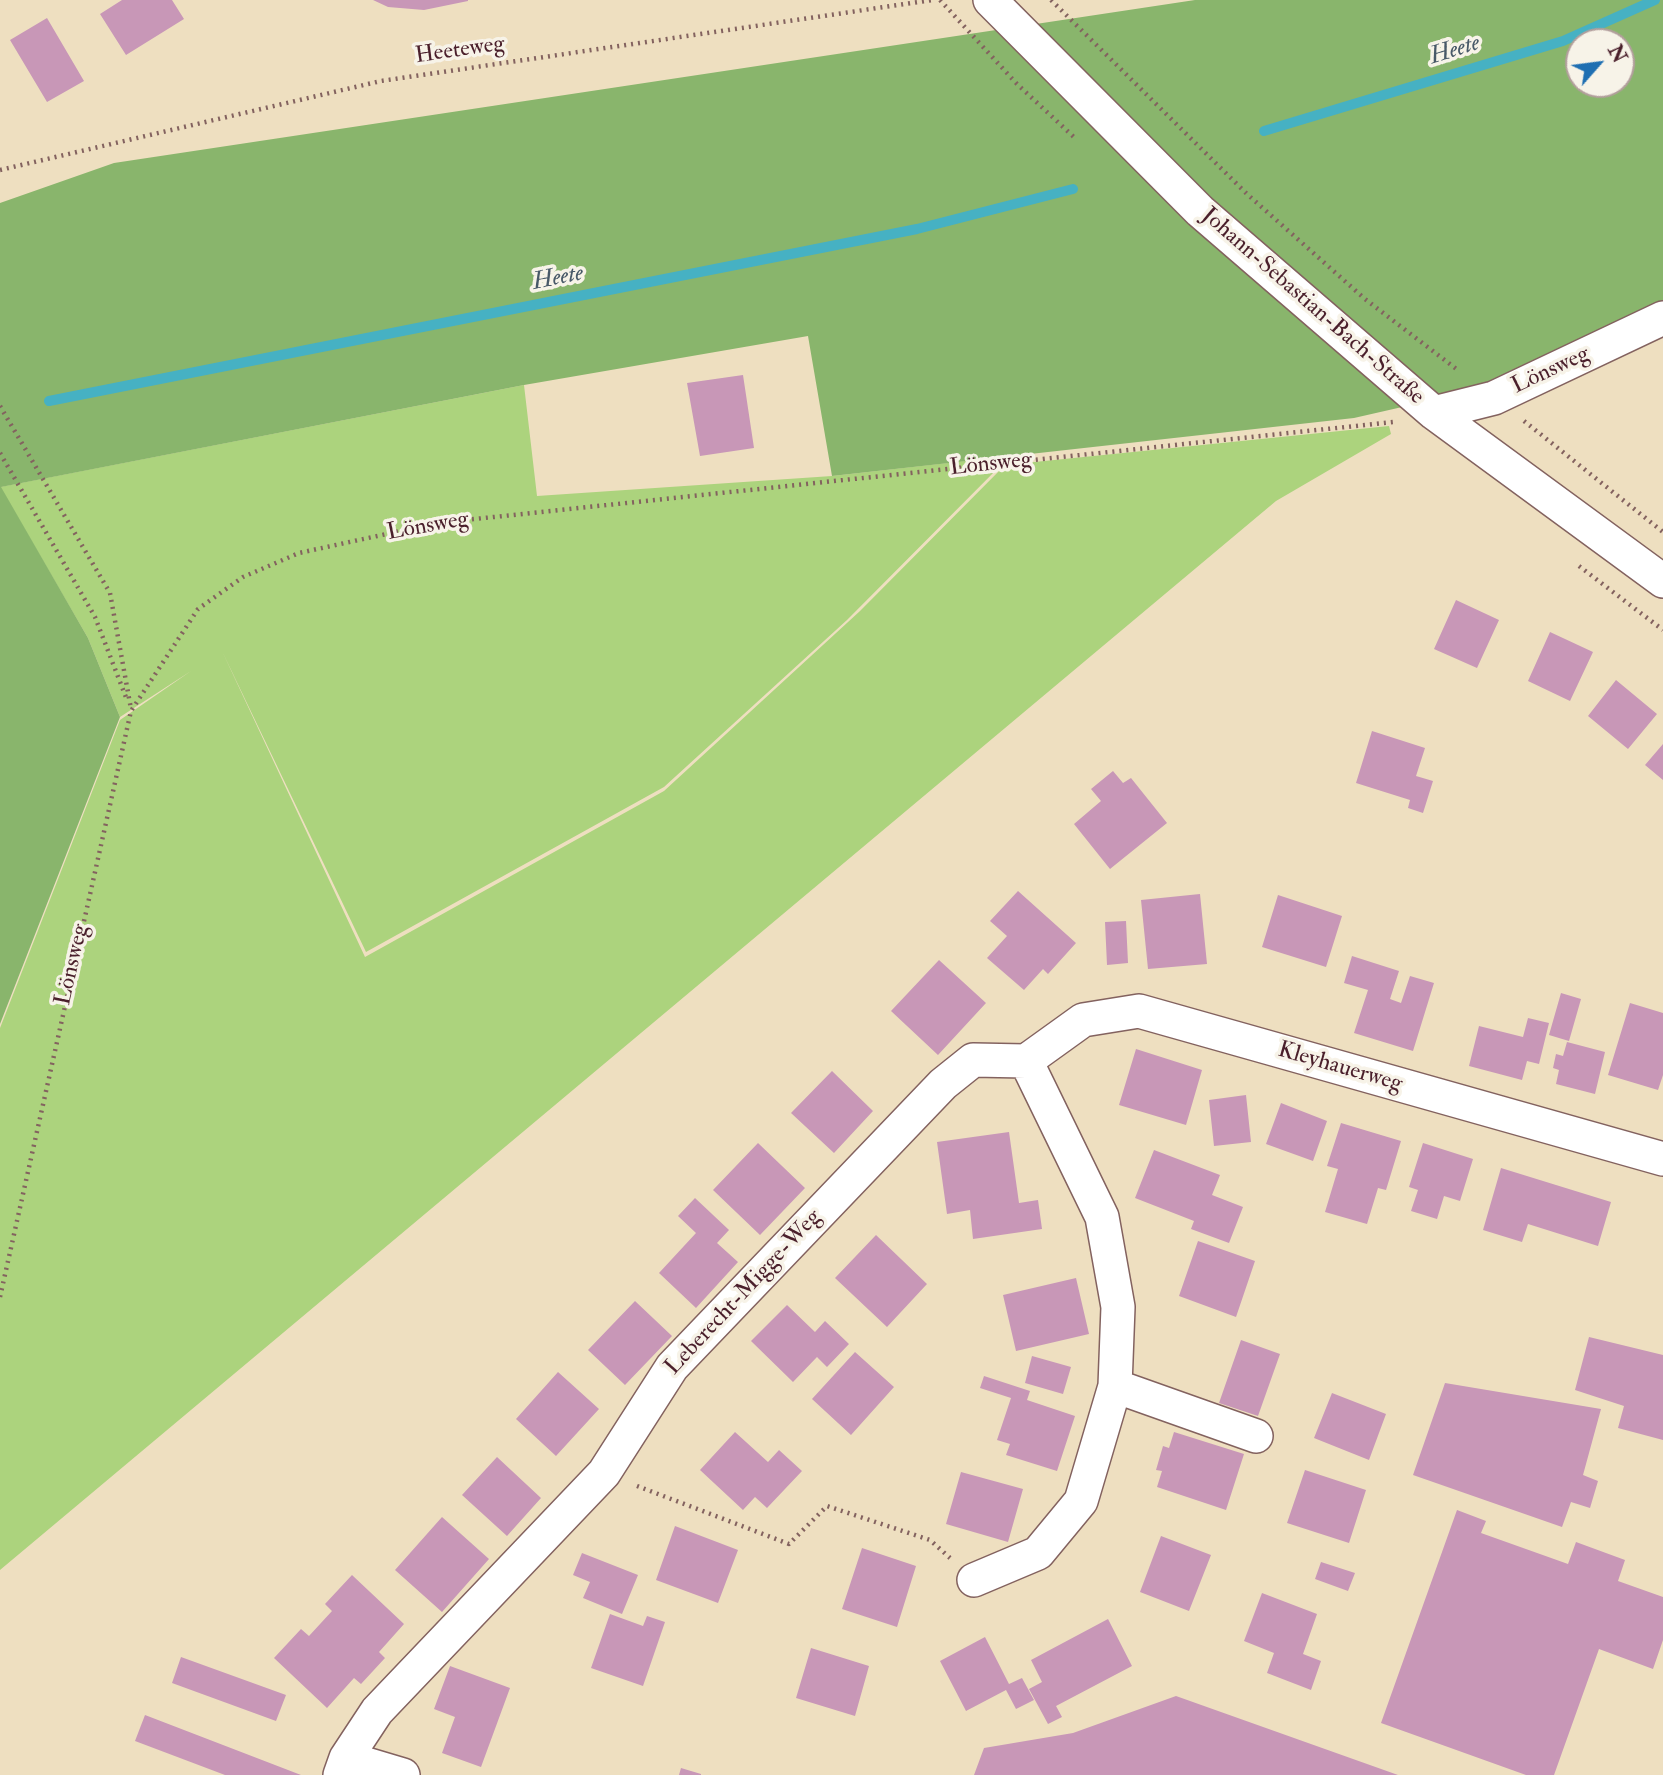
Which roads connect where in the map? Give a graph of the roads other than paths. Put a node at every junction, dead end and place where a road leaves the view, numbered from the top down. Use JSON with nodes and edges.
{"nodes":[{"id":1,"x":990,"y":0,"type":"edge"},
{"id":2,"x":1663,"y":318,"type":"edge"},
{"id":3,"x":1434,"y":413,"type":"junction"},
{"id":4,"x":1663,"y":582,"type":"edge"},
{"id":5,"x":1026,"y":1061,"type":"junction"},
{"id":6,"x":1663,"y":1159,"type":"edge"},
{"id":7,"x":1115,"y":1385,"type":"junction"},
{"id":8,"x":1256,"y":1436,"type":"dead end"},
{"id":9,"x":974,"y":1580,"type":"road end"},
{"id":10,"x":343,"y":1766,"type":"edge"},
{"id":11,"x":403,"y":1775,"type":"edge"}],
"edges":[{"from":1,"to":3,"type":"street","name":"Johann-Sebastian-Bach-Straße"},
{"from":2,"to":3,"type":"street","name":"Lönsweg"},
{"from":3,"to":4,"type":"street","name":"Johann-Sebastian-Bach-Straße"},
{"from":5,"to":6,"type":"street","name":"Kleyhauerweg"},
{"from":5,"to":7,"type":"street"},
{"from":5,"to":10,"type":"street","name":"Leberecht-Migge-Weg"},
{"from":7,"to":8,"type":"street"},
{"from":7,"to":9,"type":"street"},
{"from":10,"to":11,"type":"street"}]}
